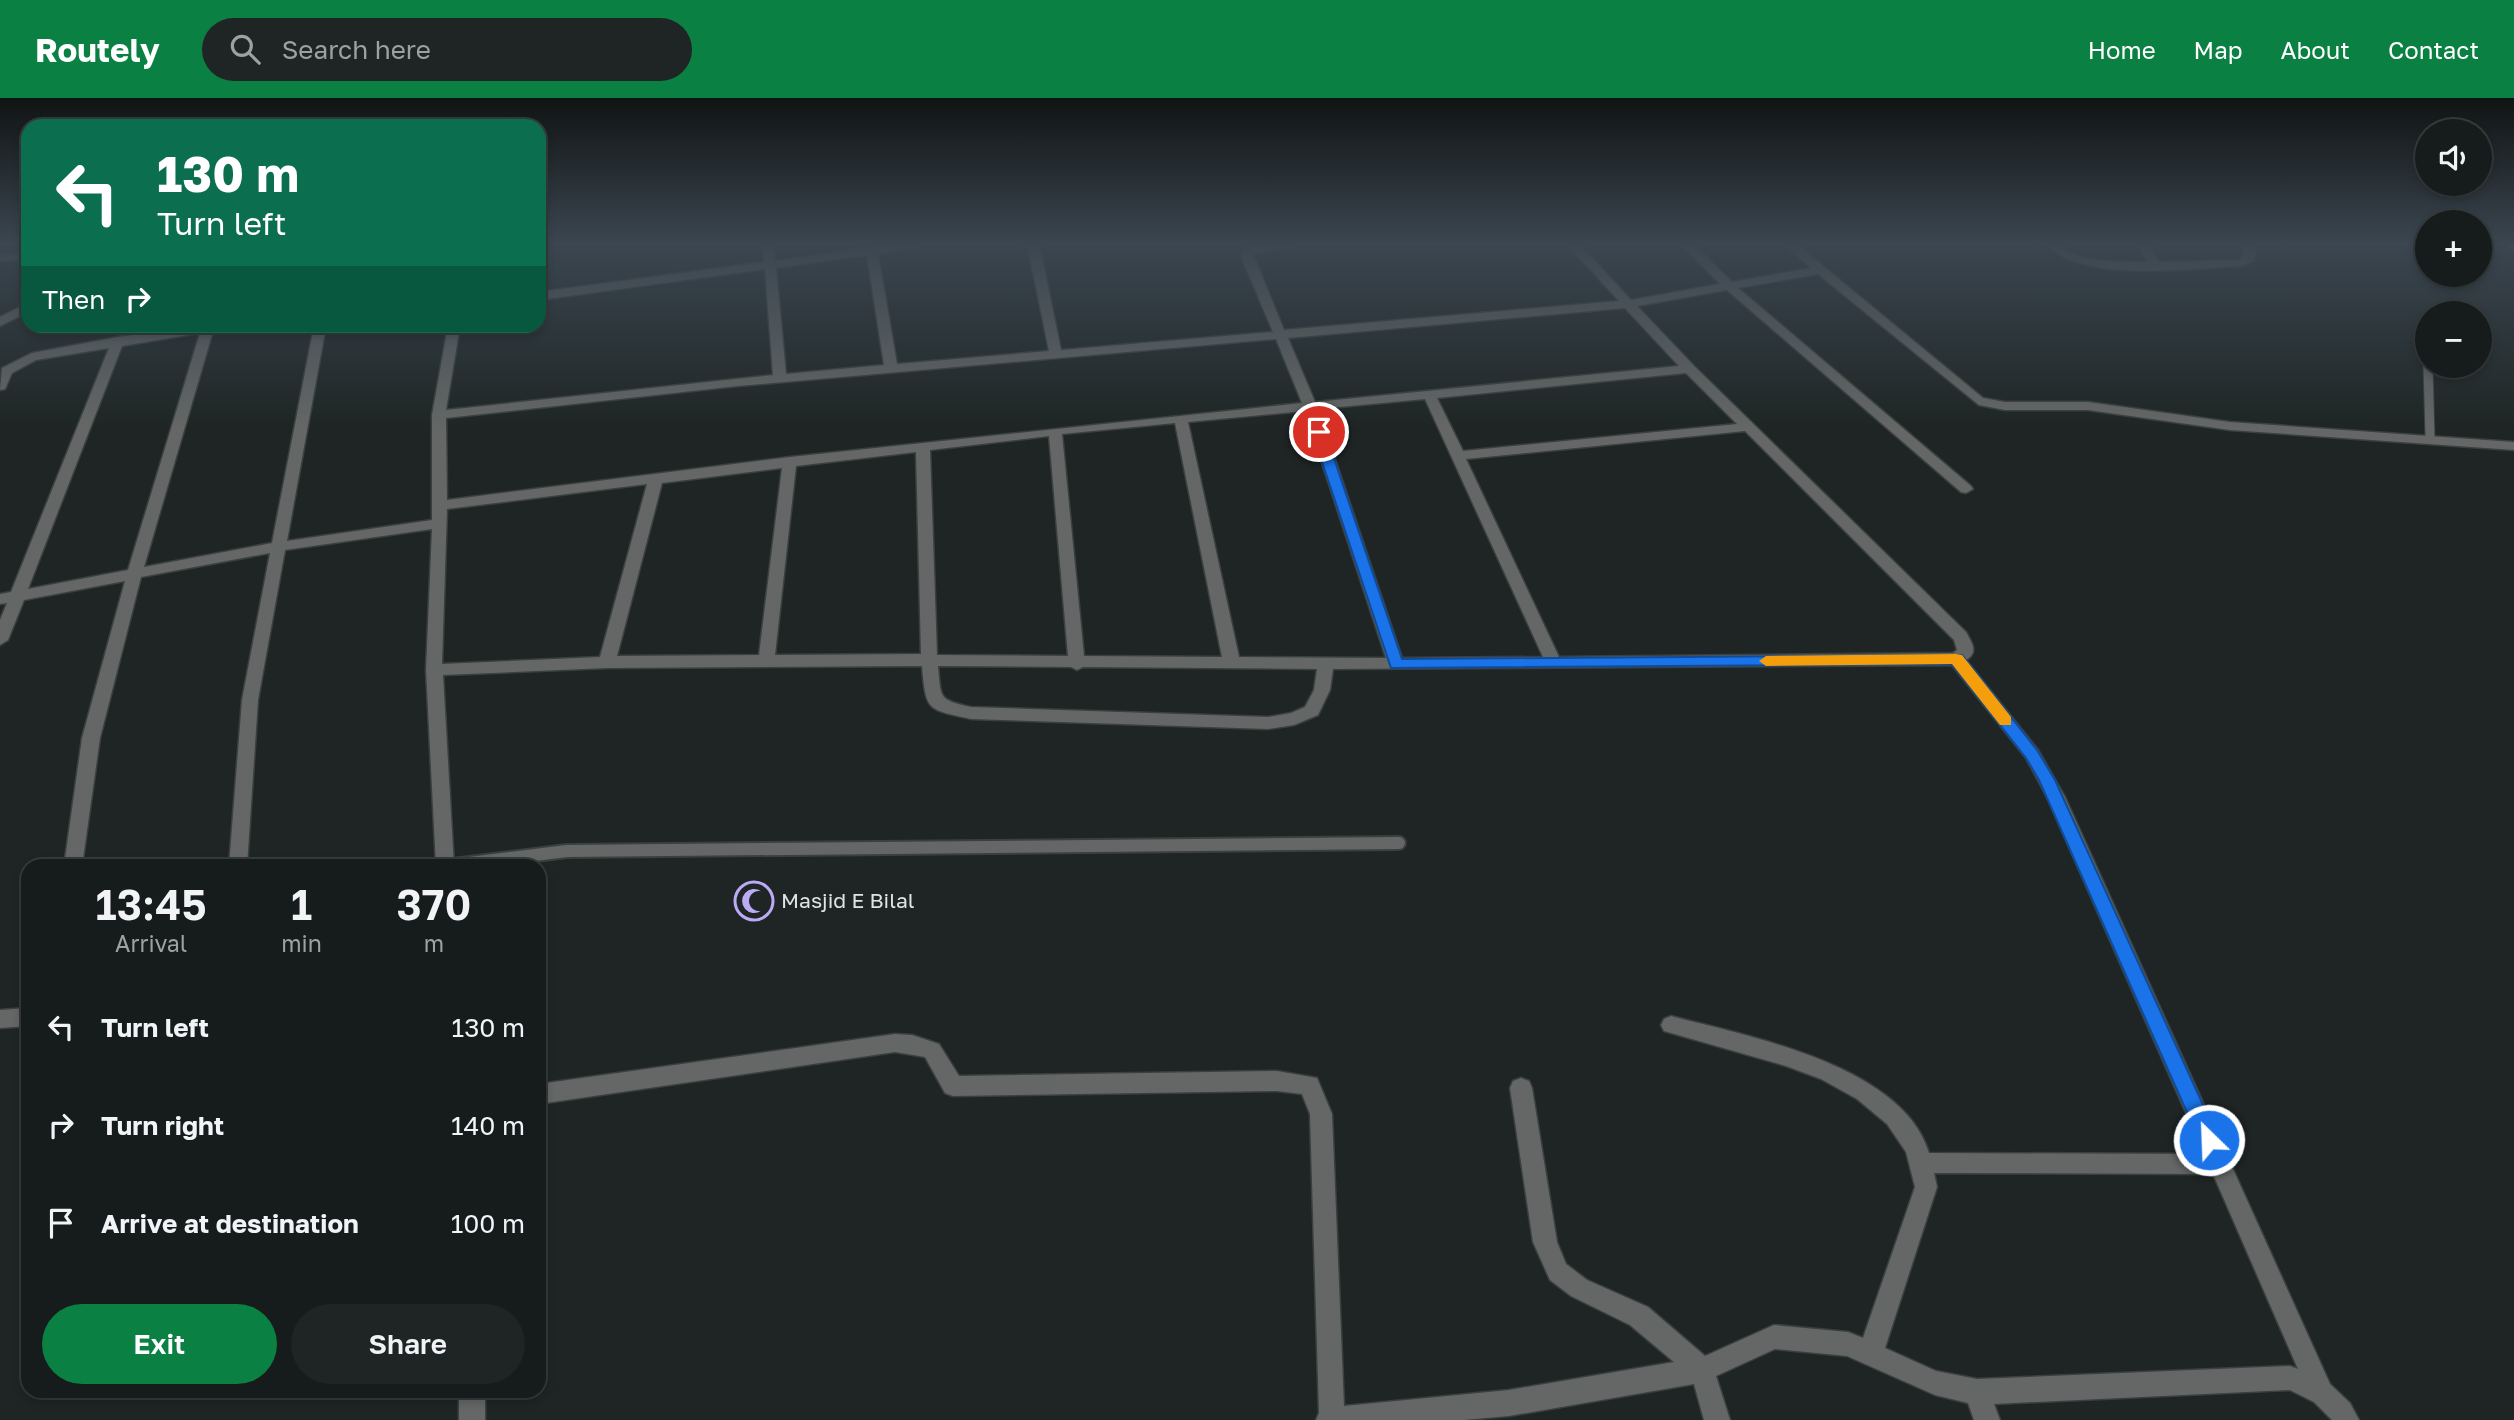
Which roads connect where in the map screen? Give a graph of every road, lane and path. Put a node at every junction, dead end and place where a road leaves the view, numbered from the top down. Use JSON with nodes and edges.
{"nodes":[{"id":1,"x":1630,"y":304,"type":"edge"},
{"id":2,"x":773,"y":305,"type":"edge"},
{"id":3,"x":881,"y":305,"type":"edge"},
{"id":4,"x":1046,"y":305,"type":"edge"},
{"id":5,"x":1268,"y":305,"type":"edge"},
{"id":6,"x":1622,"y":305,"type":"edge"},
{"id":7,"x":1752,"y":305,"type":"edge"},
{"id":8,"x":1862,"y":305,"type":"edge"},
{"id":9,"x":21,"y":311,"type":"edge"},
{"id":10,"x":0,"y":322,"type":"edge"},
{"id":11,"x":170,"y":333,"type":"edge"},
{"id":12,"x":213,"y":333,"type":"edge"},
{"id":13,"x":319,"y":333,"type":"edge"},
{"id":14,"x":453,"y":333,"type":"edge"},
{"id":15,"x":1280,"y":335,"type":"junction"},
{"id":16,"x":118,"y":341,"type":"junction"},
{"id":17,"x":1056,"y":355,"type":"junction"},
{"id":18,"x":891,"y":369,"type":"junction"},
{"id":19,"x":1689,"y":369,"type":"junction"},
{"id":20,"x":780,"y":378,"type":"junction"},
{"id":21,"x":2428,"y":378,"type":"edge"},
{"id":22,"x":0,"y":386,"type":"edge"},
{"id":23,"x":1430,"y":396,"type":"junction"},
{"id":24,"x":1310,"y":406,"type":"junction"},
{"id":25,"x":439,"y":415,"type":"junction"},
{"id":26,"x":1181,"y":419,"type":"junction"},
{"id":27,"x":1749,"y":427,"type":"junction"},
{"id":28,"x":1055,"y":432,"type":"junction"},
{"id":29,"x":2430,"y":438,"type":"junction"},
{"id":30,"x":923,"y":446,"type":"junction"},
{"id":31,"x":2514,"y":446,"type":"edge"},
{"id":32,"x":1459,"y":456,"type":"junction"},
{"id":33,"x":790,"y":461,"type":"junction"},
{"id":34,"x":656,"y":478,"type":"junction"},
{"id":35,"x":1966,"y":489,"type":"dead end"},
{"id":36,"x":440,"y":505,"type":"junction"},
{"id":37,"x":438,"y":524,"type":"junction"},
{"id":38,"x":277,"y":547,"type":"junction"},
{"id":39,"x":134,"y":574,"type":"junction"},
{"id":40,"x":8,"y":598,"type":"edge"},
{"id":41,"x":0,"y":640,"type":"edge"},
{"id":42,"x":1956,"y":659,"type":"junction"},
{"id":43,"x":929,"y":660,"type":"junction"},
{"id":44,"x":766,"y":661,"type":"junction"},
{"id":45,"x":607,"y":662,"type":"junction"},
{"id":46,"x":1554,"y":663,"type":"junction"},
{"id":47,"x":1077,"y":664,"type":"junction"},
{"id":48,"x":1232,"y":664,"type":"junction"},
{"id":49,"x":1326,"y":664,"type":"junction"},
{"id":50,"x":1396,"y":664,"type":"junction"},
{"id":51,"x":434,"y":670,"type":"junction"},
{"id":52,"x":1399,"y":843,"type":"dead end"},
{"id":53,"x":75,"y":859,"type":"edge"},
{"id":54,"x":239,"y":859,"type":"edge"},
{"id":55,"x":445,"y":859,"type":"edge"},
{"id":56,"x":502,"y":859,"type":"edge"},
{"id":57,"x":21,"y":1018,"type":"edge"},
{"id":58,"x":0,"y":1019,"type":"edge"},
{"id":59,"x":1671,"y":1025,"type":"dead end"},
{"id":60,"x":1521,"y":1088,"type":"dead end"},
{"id":61,"x":546,"y":1093,"type":"edge"},
{"id":62,"x":1924,"y":1163,"type":"junction"},
{"id":63,"x":2220,"y":1164,"type":"junction"},
{"id":64,"x":1871,"y":1352,"type":"junction"},
{"id":65,"x":1702,"y":1370,"type":"junction"},
{"id":66,"x":2320,"y":1389,"type":"junction"},
{"id":67,"x":1976,"y":1392,"type":"junction"},
{"id":68,"x":472,"y":1398,"type":"edge"},
{"id":69,"x":1427,"y":1416,"type":"edge"},
{"id":70,"x":472,"y":1420,"type":"edge"},
{"id":71,"x":1330,"y":1420,"type":"edge"},
{"id":72,"x":1717,"y":1420,"type":"edge"},
{"id":73,"x":1987,"y":1420,"type":"edge"},
{"id":74,"x":2346,"y":1420,"type":"edge"}],
"edges":[{"from":1,"to":19,"type":"street"},
{"from":2,"to":20,"type":"street"},
{"from":3,"to":18,"type":"street"},
{"from":4,"to":17,"type":"street"},
{"from":5,"to":15,"type":"street"},
{"from":6,"to":15,"type":"street"},
{"from":7,"to":35,"type":"street"},
{"from":8,"to":29,"type":"street"},
{"from":9,"to":10,"type":"street"},
{"from":11,"to":16,"type":"street"},
{"from":12,"to":39,"type":"street"},
{"from":13,"to":38,"type":"street"},
{"from":14,"to":25,"type":"street"},
{"from":15,"to":17,"type":"street"},
{"from":15,"to":24,"type":"street"},
{"from":16,"to":22,"type":"street"},
{"from":16,"to":40,"type":"street"},
{"from":17,"to":18,"type":"street"},
{"from":18,"to":20,"type":"street"},
{"from":19,"to":23,"type":"street"},
{"from":19,"to":27,"type":"street"},
{"from":20,"to":25,"type":"street"},
{"from":21,"to":29,"type":"lane"},
{"from":23,"to":24,"type":"street"},
{"from":23,"to":32,"type":"street"},
{"from":24,"to":26,"type":"street"},
{"from":24,"to":50,"type":"street"},
{"from":25,"to":36,"type":"street"},
{"from":26,"to":28,"type":"street"},
{"from":26,"to":48,"type":"street"},
{"from":27,"to":32,"type":"street"},
{"from":27,"to":42,"type":"street"},
{"from":28,"to":30,"type":"street"},
{"from":28,"to":47,"type":"street"},
{"from":29,"to":31,"type":"street"},
{"from":30,"to":33,"type":"street"},
{"from":30,"to":43,"type":"street"},
{"from":32,"to":46,"type":"street"},
{"from":33,"to":34,"type":"street"},
{"from":33,"to":44,"type":"street"},
{"from":34,"to":36,"type":"street"},
{"from":34,"to":45,"type":"street"},
{"from":36,"to":37,"type":"street"},
{"from":37,"to":38,"type":"street"},
{"from":37,"to":51,"type":"street"},
{"from":38,"to":39,"type":"street"},
{"from":38,"to":54,"type":"street"},
{"from":39,"to":40,"type":"street"},
{"from":39,"to":53,"type":"street"},
{"from":40,"to":41,"type":"street"},
{"from":42,"to":46,"type":"street"},
{"from":42,"to":63,"type":"street"},
{"from":43,"to":44,"type":"street"},
{"from":43,"to":47,"type":"street"},
{"from":43,"to":49,"type":"street"},
{"from":44,"to":45,"type":"street"},
{"from":45,"to":51,"type":"street"},
{"from":46,"to":50,"type":"street"},
{"from":47,"to":48,"type":"street"},
{"from":48,"to":49,"type":"street"},
{"from":49,"to":50,"type":"street"},
{"from":51,"to":55,"type":"street"},
{"from":52,"to":56,"type":"lane"},
{"from":57,"to":58,"type":"street"},
{"from":59,"to":62,"type":"street"},
{"from":60,"to":65,"type":"street"},
{"from":61,"to":71,"type":"street"},
{"from":62,"to":63,"type":"street"},
{"from":62,"to":64,"type":"street"},
{"from":63,"to":66,"type":"street"},
{"from":64,"to":65,"type":"street"},
{"from":64,"to":67,"type":"street"},
{"from":65,"to":69,"type":"street"},
{"from":65,"to":72,"type":"street"},
{"from":66,"to":67,"type":"street"},
{"from":66,"to":74,"type":"street"},
{"from":67,"to":73,"type":"street"},
{"from":68,"to":70,"type":"street"},
{"from":69,"to":71,"type":"street"}]}
